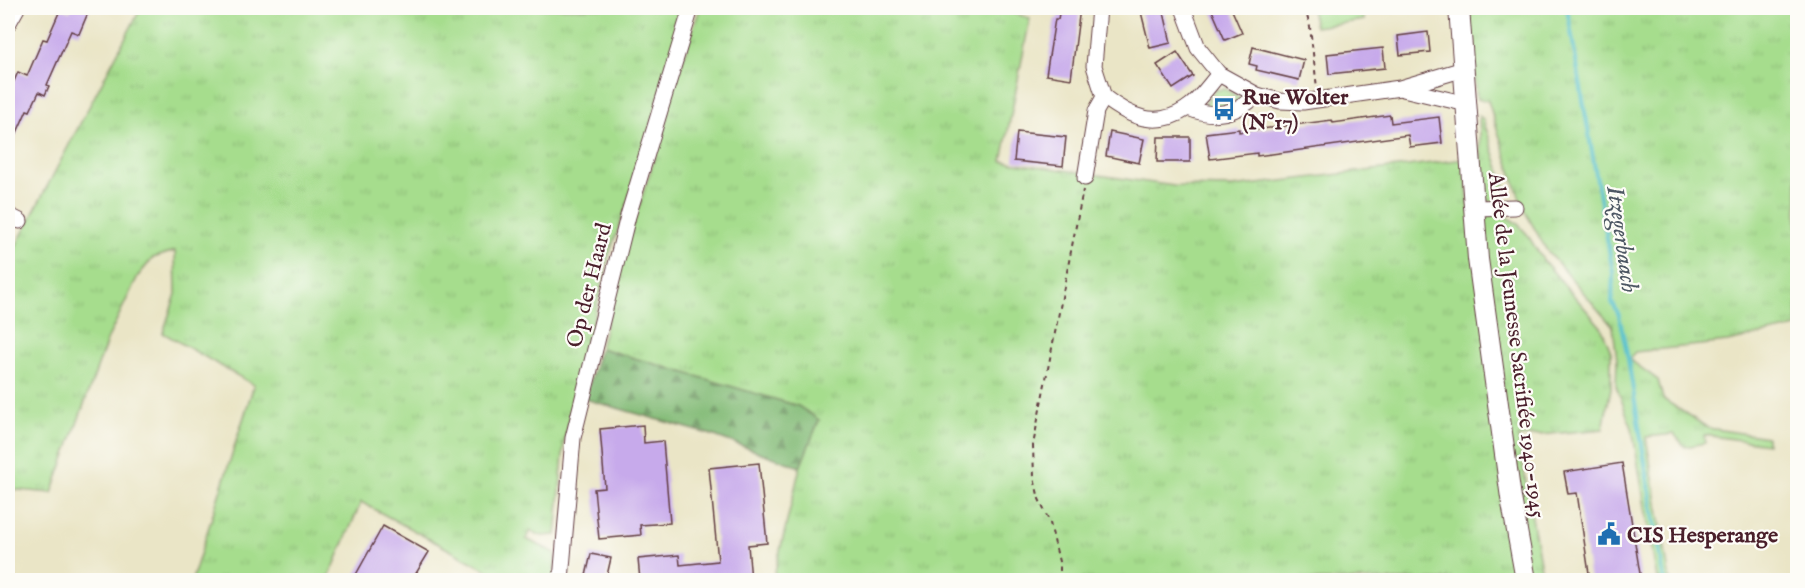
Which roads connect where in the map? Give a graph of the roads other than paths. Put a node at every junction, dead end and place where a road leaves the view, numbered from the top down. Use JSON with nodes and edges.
{"nodes":[{"id":1,"x":17,"y":8,"type":"edge"},
{"id":2,"x":691,"y":8,"type":"edge"},
{"id":3,"x":1099,"y":8,"type":"edge"},
{"id":4,"x":1183,"y":8,"type":"edge"},
{"id":5,"x":1459,"y":8,"type":"edge"},
{"id":6,"x":8,"y":24,"type":"edge"},
{"id":7,"x":1464,"y":69,"type":"junction"},
{"id":8,"x":1219,"y":74,"type":"junction"},
{"id":9,"x":1400,"y":88,"type":"junction"},
{"id":10,"x":1257,"y":95,"type":"junction"},
{"id":11,"x":1104,"y":97,"type":"junction"},
{"id":12,"x":1467,"y":104,"type":"junction"},
{"id":13,"x":1188,"y":108,"type":"junction"},
{"id":14,"x":1085,"y":178,"type":"road end"},
{"id":15,"x":1515,"y":207,"type":"dead end"},
{"id":16,"x":1474,"y":208,"type":"junction"},
{"id":17,"x":561,"y":580,"type":"edge"},
{"id":18,"x":1526,"y":580,"type":"edge"}],
"edges":[{"from":1,"to":6,"type":"street"},
{"from":2,"to":17,"type":"street","name":"Op der Haard"},
{"from":3,"to":11,"type":"street"},
{"from":4,"to":8,"type":"street"},
{"from":5,"to":7,"type":"main road","name":"Allée de la Jeunesse Sacrifiée 1940-1945"},
{"from":7,"to":9,"type":"street"},
{"from":7,"to":12,"type":"main road","name":"Allée de la Jeunesse Sacrifiée 1940-1945"},
{"from":8,"to":10,"type":"street"},
{"from":8,"to":13,"type":"street"},
{"from":9,"to":10,"type":"street"},
{"from":9,"to":12,"type":"street"},
{"from":10,"to":13,"type":"street"},
{"from":11,"to":13,"type":"street"},
{"from":11,"to":14,"type":"street"},
{"from":12,"to":16,"type":"main road","name":"Allée de la Jeunesse Sacrifiée 1940-1945"},
{"from":15,"to":16,"type":"street"},
{"from":16,"to":18,"type":"main road","name":"Allée de la Jeunesse Sacrifiée 1940-1945"}]}
